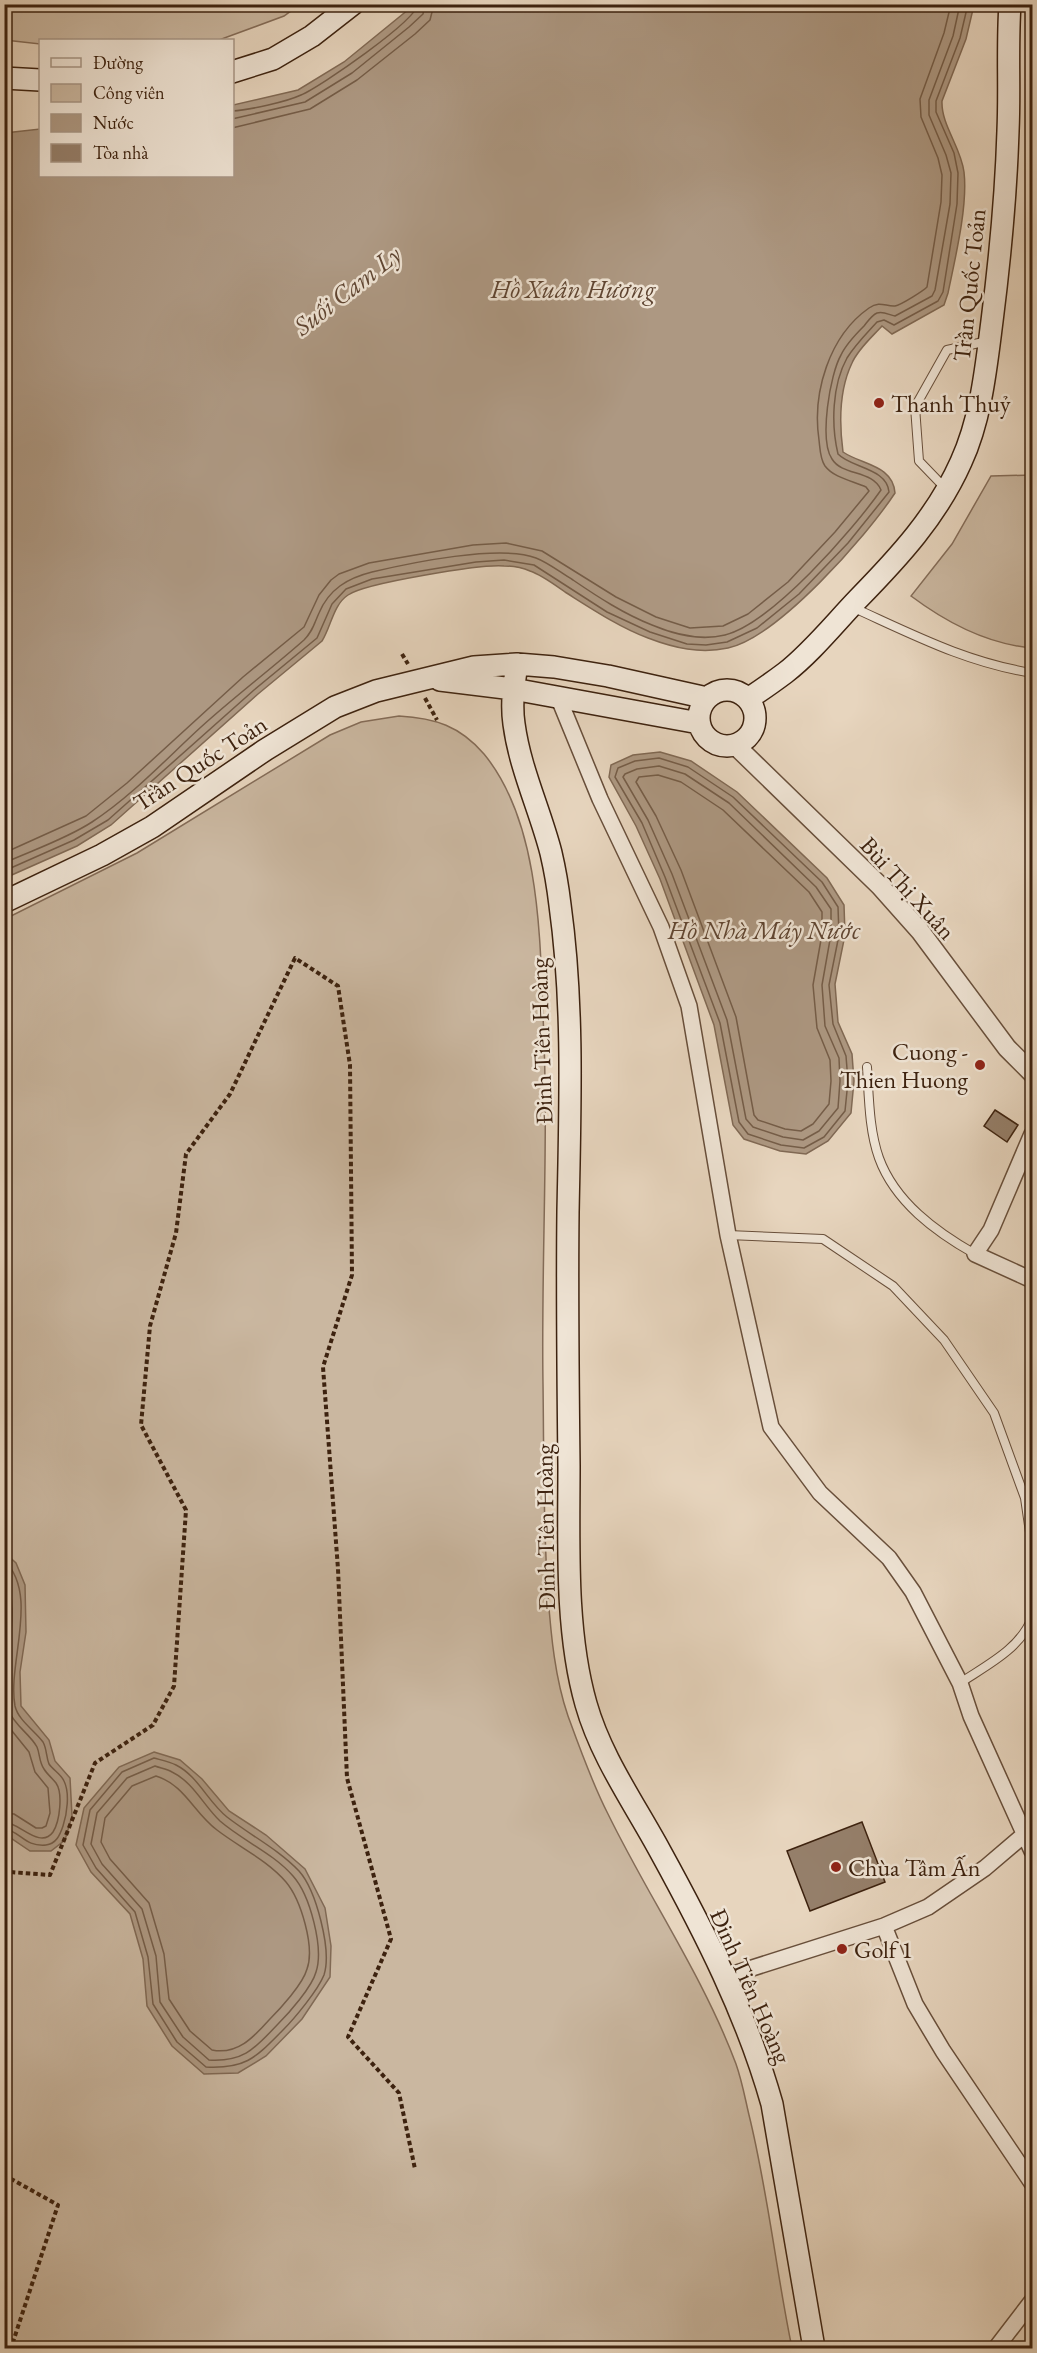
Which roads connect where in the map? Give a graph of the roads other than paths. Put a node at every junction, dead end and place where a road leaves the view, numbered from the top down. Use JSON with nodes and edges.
{"nodes":[{"id":1,"x":353,"y":4,"type":"edge"},
{"id":2,"x":1010,"y":4,"type":"edge"},
{"id":3,"x":234,"y":71,"type":"edge"},
{"id":4,"x":4,"y":78,"type":"edge"},
{"id":5,"x":39,"y":80,"type":"edge"},
{"id":6,"x":990,"y":341,"type":"junction"},
{"id":7,"x":947,"y":490,"type":"junction"},
{"id":8,"x":851,"y":607,"type":"junction"},
{"id":9,"x":517,"y":664,"type":"junction"},
{"id":10,"x":1032,"y":673,"type":"edge"},
{"id":11,"x":428,"y":679,"type":"junction"},
{"id":12,"x":513,"y":689,"type":"junction"},
{"id":13,"x":707,"y":698,"type":"junction"},
{"id":14,"x":559,"y":699,"type":"junction"},
{"id":15,"x":748,"y":699,"type":"junction"},
{"id":16,"x":699,"y":723,"type":"junction"},
{"id":17,"x":735,"y":745,"type":"junction"},
{"id":18,"x":4,"y":902,"type":"edge"},
{"id":19,"x":867,"y":1067,"type":"dead end"},
{"id":20,"x":1032,"y":1073,"type":"edge"},
{"id":21,"x":1032,"y":1134,"type":"edge"},
{"id":22,"x":728,"y":1235,"type":"junction"},
{"id":23,"x":975,"y":1254,"type":"junction"},
{"id":24,"x":1032,"y":1280,"type":"edge"},
{"id":25,"x":1032,"y":1546,"type":"edge"},
{"id":26,"x":1032,"y":1618,"type":"edge"},
{"id":27,"x":960,"y":1683,"type":"junction"},
{"id":28,"x":1029,"y":1832,"type":"edge"},
{"id":29,"x":1032,"y":1851,"type":"edge"},
{"id":30,"x":884,"y":1926,"type":"junction"},
{"id":31,"x":724,"y":1977,"type":"junction"},
{"id":32,"x":1032,"y":2182,"type":"edge"},
{"id":33,"x":1032,"y":2301,"type":"edge"},
{"id":34,"x":814,"y":2349,"type":"edge"},
{"id":35,"x":996,"y":2349,"type":"edge"}],
"edges":[{"from":1,"to":3,"type":"main road"},
{"from":2,"to":6,"type":"main road","name":"Trần Quốc Toản"},
{"from":4,"to":5,"type":"main road"},
{"from":6,"to":7,"type":"main road","name":"Trần Quốc Toản"},
{"from":6,"to":7,"type":"lane"},
{"from":7,"to":8,"type":"main road","name":"Trần Quốc Toản"},
{"from":8,"to":10,"type":"lane"},
{"from":8,"to":15,"type":"main road","name":"Trần Quốc Toản"},
{"from":9,"to":11,"type":"main road","name":"Trần Quốc Toản"},
{"from":9,"to":12,"type":"main road","name":"Đinh Tiên Hoàng"},
{"from":9,"to":13,"type":"main road","name":"Trần Quốc Toản"},
{"from":11,"to":12,"type":"main road","name":"Trần Quốc Toản"},
{"from":11,"to":18,"type":"main road","name":"Trần Quốc Toản"},
{"from":12,"to":14,"type":"main road","name":"Trần Quốc Toản"},
{"from":12,"to":31,"type":"main road","name":"Đinh Tiên Hoàng"},
{"from":13,"to":15,"type":"main road"},
{"from":13,"to":16,"type":"main road"},
{"from":14,"to":16,"type":"main road","name":"Trần Quốc Toản"},
{"from":14,"to":22,"type":"street"},
{"from":15,"to":17,"type":"main road"},
{"from":16,"to":17,"type":"main road"},
{"from":17,"to":20,"type":"street","name":"Bùi Thị Xuân"},
{"from":19,"to":23,"type":"lane"},
{"from":21,"to":23,"type":"street"},
{"from":22,"to":25,"type":"lane"},
{"from":22,"to":27,"type":"street"},
{"from":23,"to":24,"type":"street"},
{"from":26,"to":27,"type":"lane"},
{"from":27,"to":28,"type":"street"},
{"from":28,"to":29,"type":"street"},
{"from":28,"to":30,"type":"street"},
{"from":30,"to":31,"type":"street"},
{"from":30,"to":32,"type":"street"},
{"from":31,"to":34,"type":"main road","name":"Đinh Tiên Hoàng"},
{"from":33,"to":35,"type":"street"}]}
